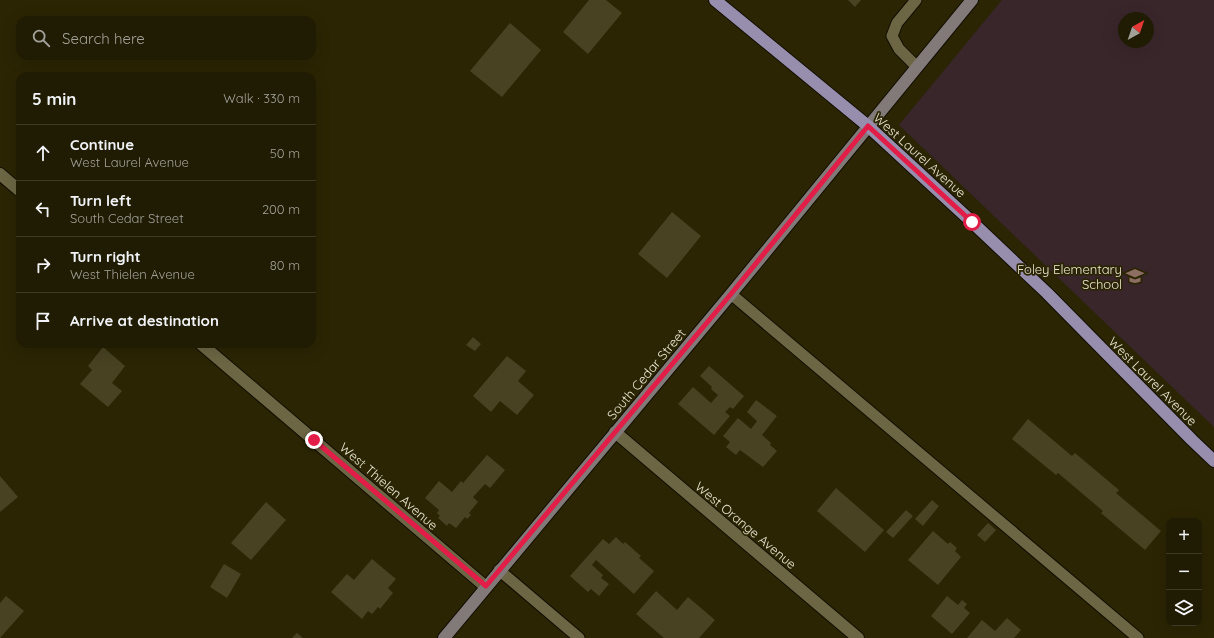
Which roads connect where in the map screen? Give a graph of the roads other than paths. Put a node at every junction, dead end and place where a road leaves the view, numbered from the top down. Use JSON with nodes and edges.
{"nodes":[{"id":1,"x":715,"y":0,"type":"edge"},
{"id":2,"x":916,"y":0,"type":"edge"},
{"id":3,"x":972,"y":0,"type":"edge"},
{"id":4,"x":917,"y":67,"type":"junction"},
{"id":5,"x":868,"y":126,"type":"junction"},
{"id":6,"x":0,"y":174,"type":"edge"},
{"id":7,"x":16,"y":187,"type":"edge"},
{"id":8,"x":731,"y":294,"type":"junction"},
{"id":9,"x":206,"y":348,"type":"edge"},
{"id":10,"x":615,"y":432,"type":"junction"},
{"id":11,"x":1214,"y":461,"type":"edge"},
{"id":12,"x":500,"y":570,"type":"junction"},
{"id":13,"x":486,"y":586,"type":"junction"},
{"id":14,"x":444,"y":638,"type":"edge"},
{"id":15,"x":579,"y":638,"type":"edge"},
{"id":16,"x":858,"y":638,"type":"edge"},
{"id":17,"x":1138,"y":638,"type":"edge"}],
"edges":[{"from":1,"to":5,"type":"main road","name":"West Laurel Avenue"},
{"from":2,"to":4,"type":"lane"},
{"from":3,"to":4,"type":"street","name":"South Cedar Street"},
{"from":4,"to":5,"type":"street","name":"South Cedar Street"},
{"from":5,"to":8,"type":"street","name":"South Cedar Street"},
{"from":5,"to":11,"type":"main road","name":"West Laurel Avenue"},
{"from":6,"to":7,"type":"street"},
{"from":8,"to":10,"type":"street","name":"South Cedar Street"},
{"from":8,"to":17,"type":"lane"},
{"from":9,"to":13,"type":"street","name":"West Thielen Avenue"},
{"from":10,"to":12,"type":"street","name":"South Cedar Street"},
{"from":10,"to":16,"type":"street","name":"West Orange Avenue"},
{"from":12,"to":13,"type":"street","name":"South Cedar Street"},
{"from":12,"to":15,"type":"lane"},
{"from":13,"to":14,"type":"street","name":"South Cedar Street"}]}
